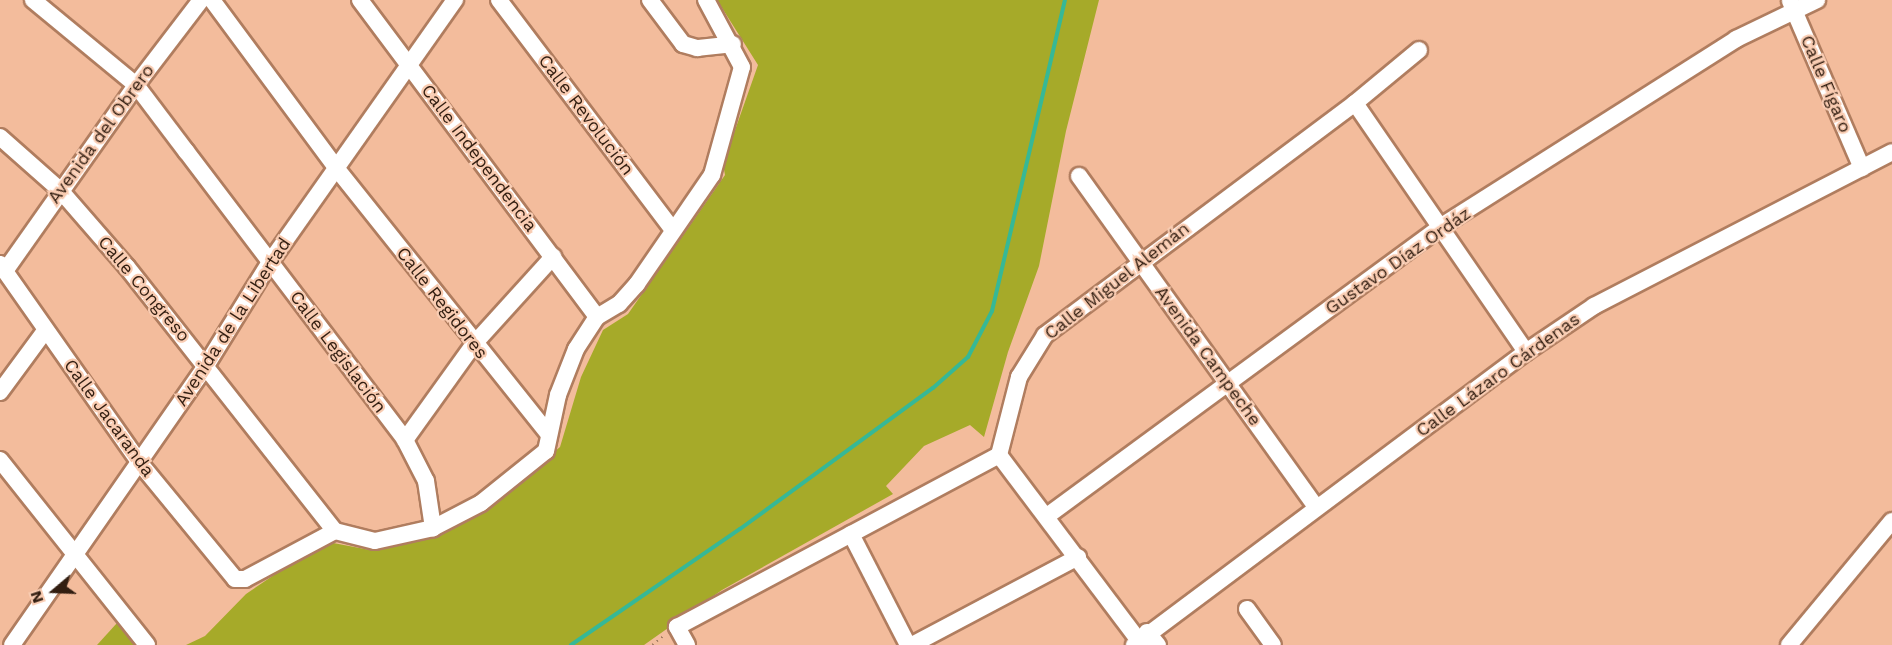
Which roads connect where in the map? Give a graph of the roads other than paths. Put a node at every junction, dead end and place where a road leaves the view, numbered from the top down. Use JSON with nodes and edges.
{"nodes":[{"id":1,"x":33,"y":0,"type":"edge"},
{"id":2,"x":201,"y":0,"type":"edge"},
{"id":3,"x":212,"y":0,"type":"edge"},
{"id":4,"x":360,"y":0,"type":"edge"},
{"id":5,"x":455,"y":0,"type":"edge"},
{"id":6,"x":499,"y":0,"type":"edge"},
{"id":7,"x":650,"y":0,"type":"edge"},
{"id":8,"x":706,"y":0,"type":"edge"},
{"id":9,"x":1817,"y":0,"type":"edge"},
{"id":10,"x":1792,"y":5,"type":"edge"},
{"id":11,"x":733,"y":44,"type":"junction"},
{"id":12,"x":1419,"y":50,"type":"dead end"},
{"id":13,"x":408,"y":63,"type":"junction"},
{"id":14,"x":136,"y":85,"type":"junction"},
{"id":15,"x":1355,"y":103,"type":"junction"},
{"id":16,"x":0,"y":137,"type":"edge"},
{"id":17,"x":1892,"y":152,"type":"edge"},
{"id":18,"x":1862,"y":168,"type":"junction"},
{"id":19,"x":337,"y":169,"type":"junction"},
{"id":20,"x":1079,"y":176,"type":"dead end"},
{"id":21,"x":60,"y":190,"type":"junction"},
{"id":22,"x":1440,"y":227,"type":"junction"},
{"id":23,"x":673,"y":230,"type":"junction"},
{"id":24,"x":553,"y":257,"type":"junction"},
{"id":25,"x":1140,"y":261,"type":"junction"},
{"id":26,"x":270,"y":262,"type":"junction"},
{"id":27,"x":3,"y":267,"type":"edge"},
{"id":28,"x":597,"y":317,"type":"junction"},
{"id":29,"x":45,"y":331,"type":"junction"},
{"id":30,"x":474,"y":344,"type":"junction"},
{"id":31,"x":1526,"y":352,"type":"junction"},
{"id":32,"x":207,"y":364,"type":"junction"},
{"id":33,"x":1227,"y":383,"type":"junction"},
{"id":34,"x":0,"y":392,"type":"edge"},
{"id":35,"x":549,"y":435,"type":"junction"},
{"id":36,"x":405,"y":440,"type":"junction"},
{"id":37,"x":999,"y":455,"type":"junction"},
{"id":38,"x":0,"y":460,"type":"edge"},
{"id":39,"x":140,"y":462,"type":"junction"},
{"id":40,"x":1316,"y":507,"type":"junction"},
{"id":41,"x":1047,"y":516,"type":"junction"},
{"id":42,"x":1892,"y":521,"type":"edge"},
{"id":43,"x":433,"y":528,"type":"junction"},
{"id":44,"x":335,"y":531,"type":"junction"},
{"id":45,"x":851,"y":534,"type":"junction"},
{"id":46,"x":75,"y":556,"type":"junction"},
{"id":47,"x":1078,"y":557,"type":"junction"},
{"id":48,"x":1247,"y":609,"type":"dead end"},
{"id":49,"x":1144,"y":641,"type":"edge"},
{"id":50,"x":12,"y":645,"type":"edge"},
{"id":51,"x":147,"y":645,"type":"edge"},
{"id":52,"x":687,"y":645,"type":"edge"},
{"id":53,"x":910,"y":645,"type":"edge"},
{"id":54,"x":1273,"y":645,"type":"edge"},
{"id":55,"x":1789,"y":645,"type":"edge"}],
"edges":[{"from":1,"to":14,"type":"street","name":"Calle Legislación"},
{"from":2,"to":14,"type":"street","name":"Avenida del Obrero"},
{"from":3,"to":19,"type":"street","name":"Calle Regidores"},
{"from":4,"to":13,"type":"street","name":"Calle Independencia"},
{"from":5,"to":13,"type":"street","name":"Avenida de la Libertad"},
{"from":6,"to":23,"type":"street","name":"Calle Revolución"},
{"from":7,"to":11,"type":"street"},
{"from":8,"to":11,"type":"street"},
{"from":9,"to":10,"type":"street","name":"Gustavo Díaz Ordáz"},
{"from":10,"to":18,"type":"street","name":"Calle Fígaro"},
{"from":10,"to":22,"type":"street","name":"Gustavo Díaz Ordáz"},
{"from":11,"to":23,"type":"street"},
{"from":12,"to":15,"type":"street","name":"Calle Miguel Alemán"},
{"from":13,"to":19,"type":"street","name":"Avenida de la Libertad"},
{"from":13,"to":24,"type":"street","name":"Calle Independencia"},
{"from":14,"to":21,"type":"street","name":"Avenida del Obrero"},
{"from":14,"to":26,"type":"street","name":"Calle Legislación"},
{"from":15,"to":22,"type":"street"},
{"from":15,"to":25,"type":"street","name":"Calle Miguel Alemán"},
{"from":16,"to":21,"type":"street","name":"Calle Congreso"},
{"from":17,"to":18,"type":"street","name":"Calle Lázaro Cárdenas"},
{"from":18,"to":31,"type":"street","name":"Calle Lázaro Cárdenas"},
{"from":19,"to":26,"type":"street","name":"Avenida de la Libertad"},
{"from":19,"to":30,"type":"street","name":"Calle Regidores"},
{"from":20,"to":25,"type":"street","name":"Avenida Campeche"},
{"from":21,"to":27,"type":"street","name":"Avenida del Obrero"},
{"from":21,"to":32,"type":"street","name":"Calle Congreso"},
{"from":22,"to":31,"type":"street"},
{"from":22,"to":33,"type":"street","name":"Gustavo Díaz Ordáz"},
{"from":23,"to":28,"type":"street"},
{"from":24,"to":28,"type":"street","name":"Calle Independencia"},
{"from":24,"to":30,"type":"street"},
{"from":25,"to":33,"type":"street","name":"Avenida Campeche"},
{"from":25,"to":37,"type":"street","name":"Calle Miguel Alemán"},
{"from":26,"to":32,"type":"street","name":"Avenida de la Libertad"},
{"from":26,"to":36,"type":"street","name":"Calle Legislación"},
{"from":27,"to":29,"type":"street","name":"Calle Jacaranda"},
{"from":28,"to":35,"type":"street"},
{"from":29,"to":34,"type":"street"},
{"from":29,"to":39,"type":"street","name":"Calle Jacaranda"},
{"from":30,"to":35,"type":"street","name":"Calle Regidores"},
{"from":30,"to":36,"type":"street"},
{"from":31,"to":40,"type":"street","name":"Calle Lázaro Cárdenas"},
{"from":32,"to":39,"type":"street","name":"Avenida de la Libertad"},
{"from":32,"to":44,"type":"street","name":"Calle Congreso"},
{"from":33,"to":40,"type":"street","name":"Avenida Campeche"},
{"from":33,"to":41,"type":"street","name":"Gustavo Díaz Ordáz"},
{"from":35,"to":43,"type":"street"},
{"from":36,"to":43,"type":"street","name":"Calle Legislación"},
{"from":37,"to":41,"type":"street"},
{"from":37,"to":45,"type":"street"},
{"from":38,"to":46,"type":"street"},
{"from":39,"to":44,"type":"street","name":"Calle Jacaranda"},
{"from":39,"to":46,"type":"street","name":"Avenida de la Libertad"},
{"from":40,"to":49,"type":"street","name":"Calle Lázaro Cárdenas"},
{"from":41,"to":47,"type":"street"},
{"from":42,"to":55,"type":"street"},
{"from":43,"to":44,"type":"street"},
{"from":45,"to":52,"type":"street"},
{"from":45,"to":53,"type":"street"},
{"from":46,"to":50,"type":"street","name":"Avenida de la Libertad"},
{"from":46,"to":51,"type":"street"},
{"from":47,"to":49,"type":"street"},
{"from":47,"to":53,"type":"street"},
{"from":48,"to":54,"type":"street"}]}
